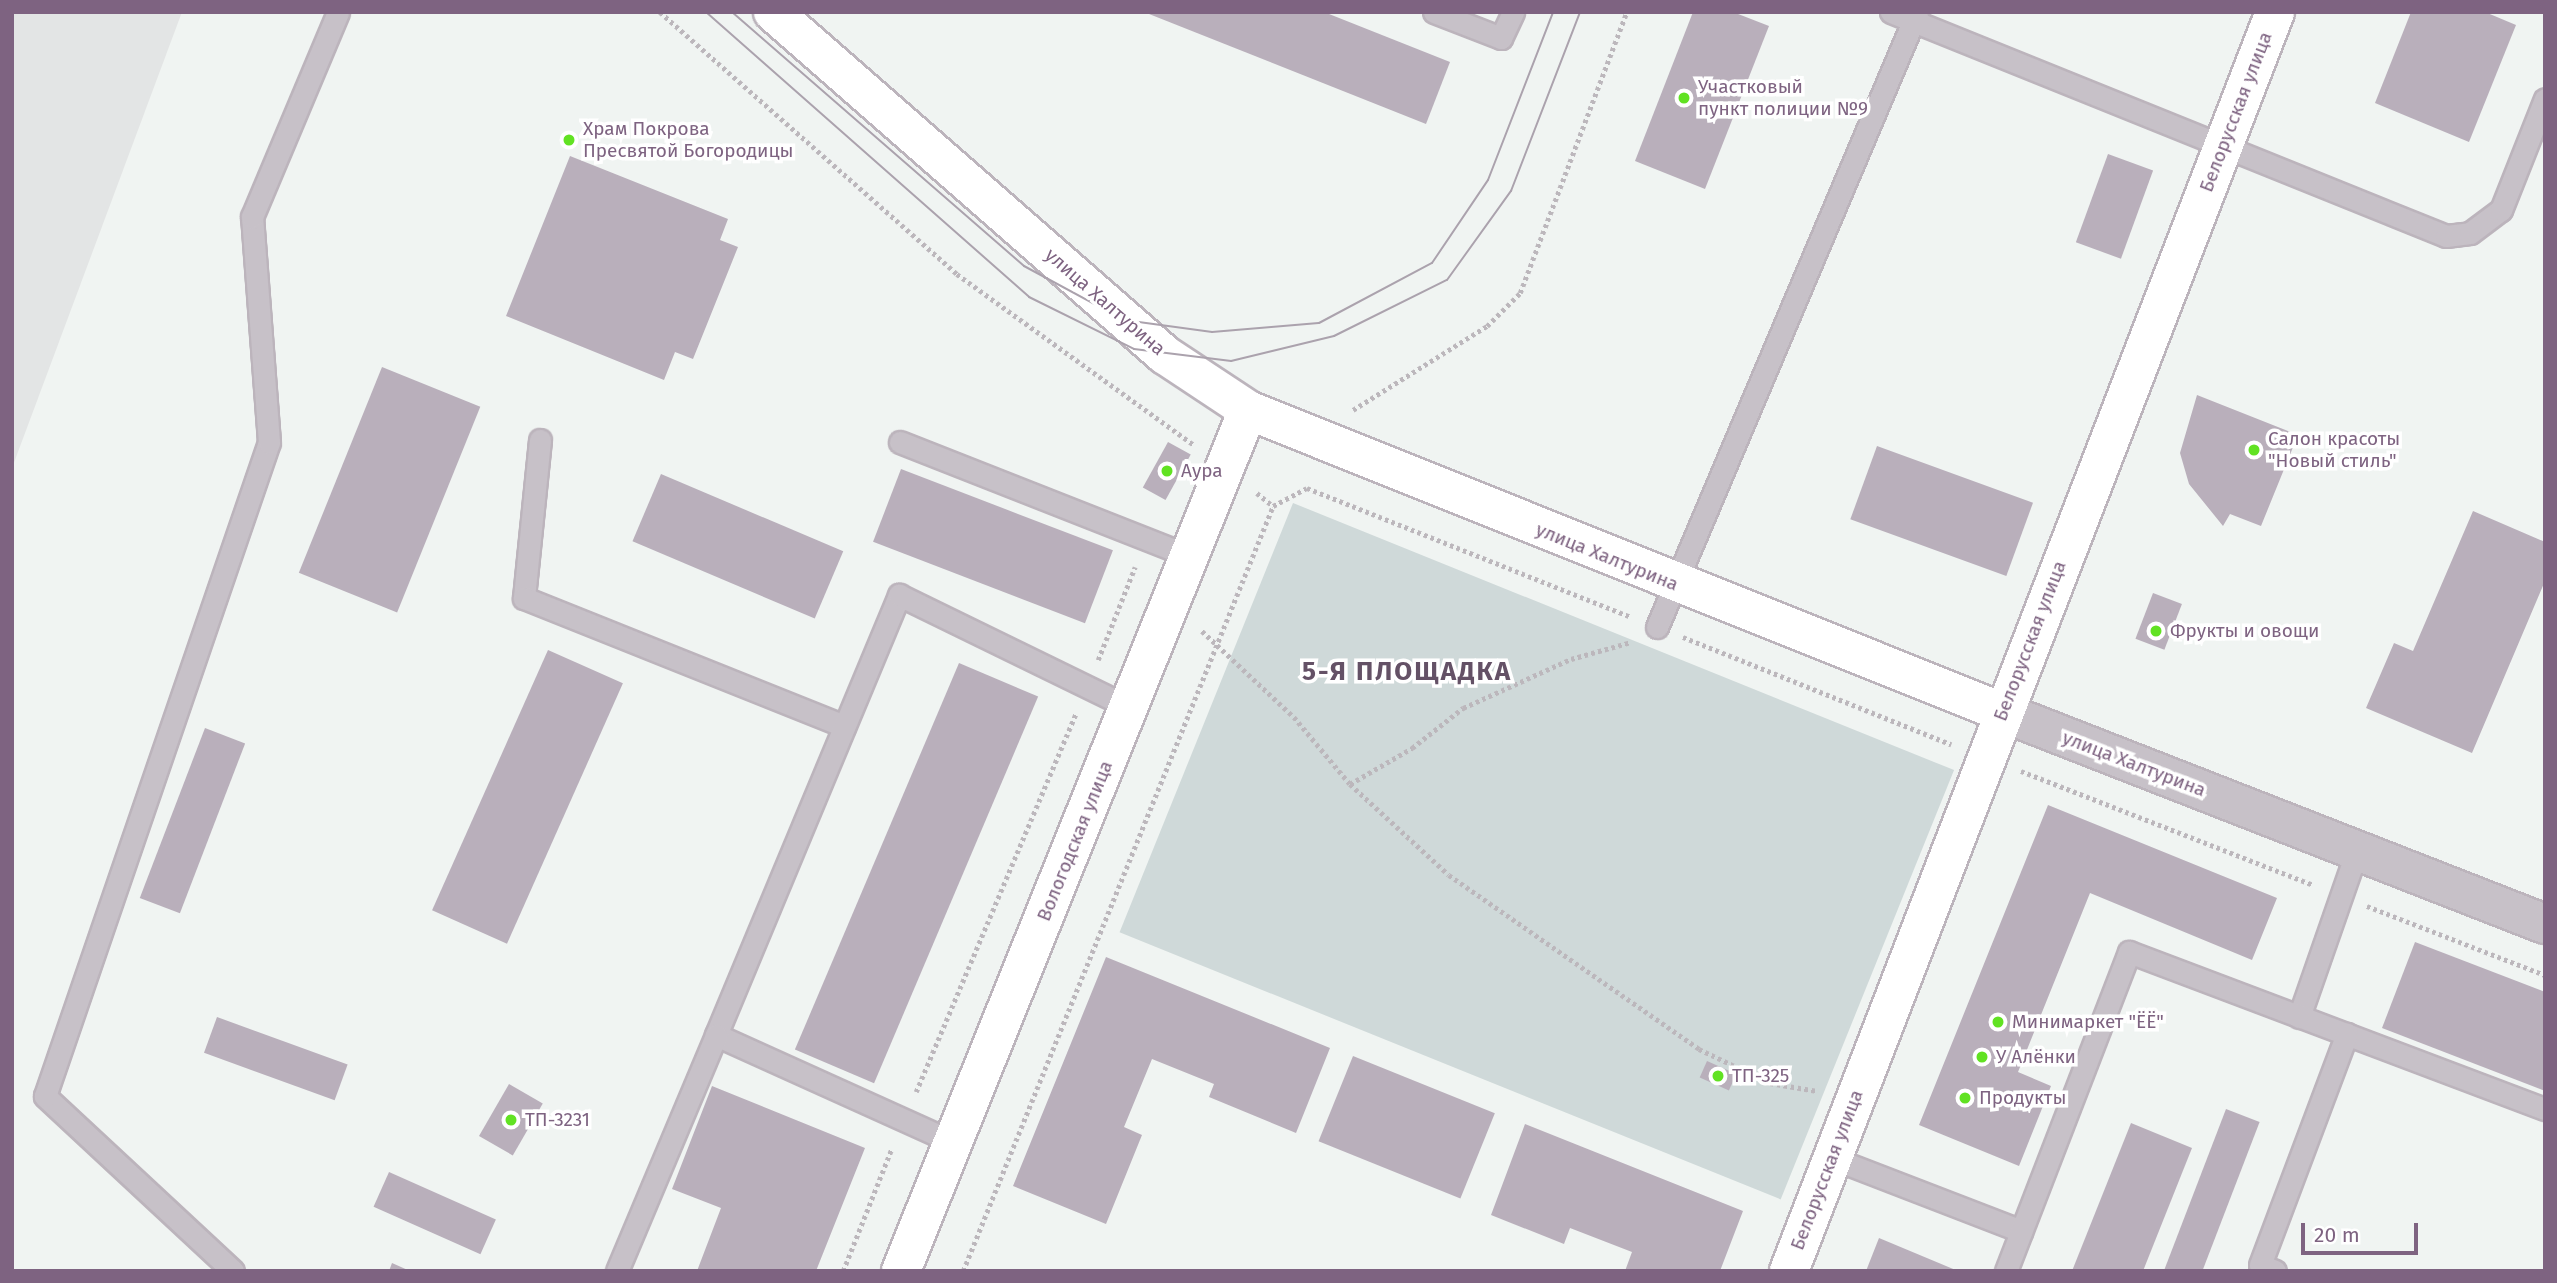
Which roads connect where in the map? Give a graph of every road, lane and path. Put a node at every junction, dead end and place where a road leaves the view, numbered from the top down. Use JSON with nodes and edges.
{"nodes":[{"id":1,"x":338,"y":12,"type":"edge"},
{"id":2,"x":660,"y":12,"type":"edge"},
{"id":3,"x":774,"y":12,"type":"edge"},
{"id":4,"x":1434,"y":12,"type":"edge"},
{"id":5,"x":1513,"y":12,"type":"edge"},
{"id":6,"x":1627,"y":12,"type":"edge"},
{"id":7,"x":1891,"y":12,"type":"edge"},
{"id":8,"x":2275,"y":12,"type":"edge"},
{"id":9,"x":1915,"y":17,"type":"edge"},
{"id":10,"x":2545,"y":99,"type":"edge"},
{"id":11,"x":2222,"y":146,"type":"junction"},
{"id":12,"x":1248,"y":410,"type":"junction"},
{"id":13,"x":540,"y":440,"type":"dead end"},
{"id":14,"x":900,"y":442,"type":"dead end"},
{"id":15,"x":1328,"y":444,"type":"junction"},
{"id":16,"x":1226,"y":468,"type":"junction"},
{"id":17,"x":1307,"y":488,"type":"junction"},
{"id":18,"x":1273,"y":506,"type":"junction"},
{"id":19,"x":1146,"y":539,"type":"junction"},
{"id":20,"x":1190,"y":556,"type":"junction"},
{"id":21,"x":1674,"y":584,"type":"junction"},
{"id":22,"x":1169,"y":609,"type":"junction"},
{"id":23,"x":1657,"y":627,"type":"junction"},
{"id":24,"x":1217,"y":641,"type":"junction"},
{"id":25,"x":1087,"y":687,"type":"junction"},
{"id":26,"x":1129,"y":707,"type":"junction"},
{"id":27,"x":2002,"y":712,"type":"junction"},
{"id":28,"x":844,"y":726,"type":"junction"},
{"id":29,"x":1985,"y":757,"type":"junction"},
{"id":30,"x":1350,"y":784,"type":"junction"},
{"id":31,"x":2357,"y":850,"type":"junction"},
{"id":32,"x":2341,"y":896,"type":"junction"},
{"id":33,"x":2545,"y":924,"type":"edge"},
{"id":34,"x":2545,"y":975,"type":"edge"},
{"id":35,"x":2299,"y":1017,"type":"junction"},
{"id":36,"x":2347,"y":1034,"type":"junction"},
{"id":37,"x":716,"y":1035,"type":"junction"},
{"id":38,"x":1855,"y":1098,"type":"junction"},
{"id":39,"x":2545,"y":1109,"type":"edge"},
{"id":40,"x":904,"y":1120,"type":"junction"},
{"id":41,"x":953,"y":1142,"type":"junction"},
{"id":42,"x":1832,"y":1158,"type":"junction"},
{"id":43,"x":2021,"y":1231,"type":"junction"},
{"id":44,"x":233,"y":1271,"type":"edge"},
{"id":45,"x":617,"y":1271,"type":"edge"},
{"id":46,"x":843,"y":1271,"type":"edge"},
{"id":47,"x":901,"y":1271,"type":"edge"},
{"id":48,"x":963,"y":1271,"type":"edge"},
{"id":49,"x":1789,"y":1271,"type":"edge"},
{"id":50,"x":2006,"y":1271,"type":"edge"},
{"id":51,"x":2275,"y":1271,"type":"edge"}],
"edges":[{"from":1,"to":44,"type":"lane"},
{"from":2,"to":16,"type":"path"},
{"from":3,"to":12,"type":"street","name":"улица Халтурина"},
{"from":4,"to":5,"type":"lane"},
{"from":6,"to":15,"type":"path"},
{"from":7,"to":9,"type":"lane"},
{"from":8,"to":11,"type":"street","name":"Белорусская улица"},
{"from":9,"to":11,"type":"lane"},
{"from":9,"to":21,"type":"lane"},
{"from":10,"to":11,"type":"lane"},
{"from":11,"to":27,"type":"street","name":"Белорусская улица"},
{"from":12,"to":15,"type":"street","name":"улица Халтурина"},
{"from":12,"to":16,"type":"street","name":"Вологодская улица"},
{"from":13,"to":28,"type":"lane"},
{"from":14,"to":19,"type":"lane"},
{"from":15,"to":17,"type":"path"},
{"from":15,"to":21,"type":"street","name":"улица Халтурина"},
{"from":16,"to":18,"type":"path"},
{"from":16,"to":20,"type":"street","name":"Вологодская улица"},
{"from":17,"to":18,"type":"path"},
{"from":17,"to":23,"type":"path"},
{"from":18,"to":24,"type":"path"},
{"from":19,"to":20,"type":"lane"},
{"from":19,"to":25,"type":"path"},
{"from":20,"to":22,"type":"street","name":"Вологодская улица"},
{"from":21,"to":23,"type":"lane"},
{"from":21,"to":27,"type":"street","name":"улица Халтурина"},
{"from":22,"to":24,"type":"path"},
{"from":22,"to":26,"type":"street","name":"Вологодская улица"},
{"from":23,"to":29,"type":"path"},
{"from":23,"to":30,"type":"path"},
{"from":24,"to":30,"type":"path"},
{"from":24,"to":48,"type":"path"},
{"from":25,"to":26,"type":"lane"},
{"from":25,"to":28,"type":"lane"},
{"from":25,"to":40,"type":"path"},
{"from":26,"to":41,"type":"street","name":"Вологодская улица"},
{"from":27,"to":29,"type":"street","name":"Белорусская улица"},
{"from":27,"to":31,"type":"street","name":"улица Халтурина"},
{"from":28,"to":37,"type":"lane"},
{"from":29,"to":32,"type":"path"},
{"from":29,"to":38,"type":"street","name":"Белорусская улица"},
{"from":30,"to":38,"type":"path"},
{"from":31,"to":32,"type":"lane"},
{"from":31,"to":33,"type":"street","name":"улица Халтурина"},
{"from":32,"to":34,"type":"path"},
{"from":32,"to":35,"type":"lane"},
{"from":35,"to":36,"type":"lane"},
{"from":35,"to":43,"type":"lane"},
{"from":36,"to":39,"type":"lane"},
{"from":36,"to":51,"type":"lane"},
{"from":37,"to":40,"type":"lane"},
{"from":37,"to":45,"type":"lane"},
{"from":38,"to":42,"type":"street","name":"Белорусская улица"},
{"from":40,"to":41,"type":"lane"},
{"from":40,"to":46,"type":"path"},
{"from":41,"to":47,"type":"street","name":"Вологодская улица"},
{"from":42,"to":43,"type":"lane"},
{"from":42,"to":49,"type":"street","name":"Белорусская улица"},
{"from":43,"to":50,"type":"lane"}]}
